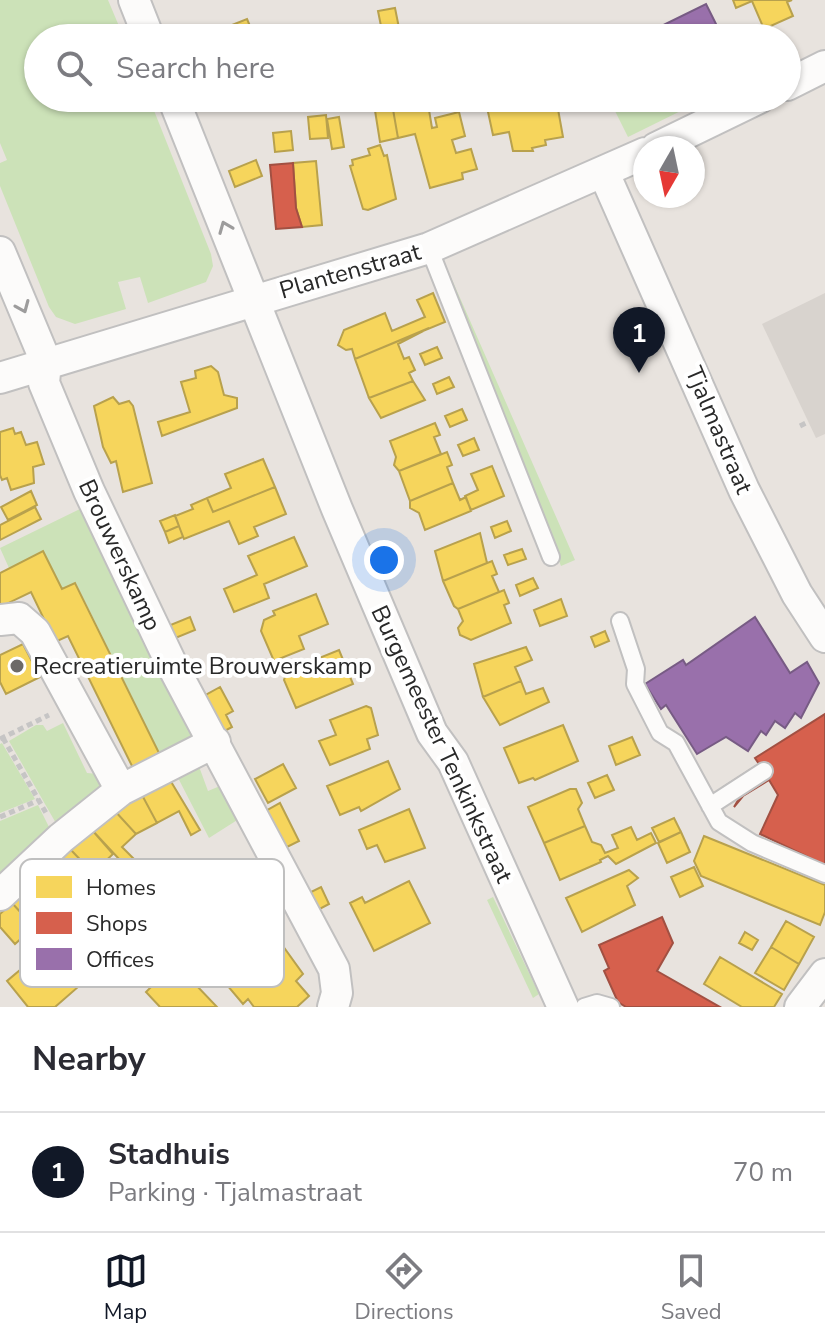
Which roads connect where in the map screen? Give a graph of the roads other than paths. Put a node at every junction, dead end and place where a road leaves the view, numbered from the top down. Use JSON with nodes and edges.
{"nodes":[{"id":1,"x":134,"y":0,"type":"edge"},
{"id":2,"x":143,"y":24,"type":"edge"},
{"id":3,"x":825,"y":66,"type":"edge"},
{"id":4,"x":801,"y":78,"type":"edge"},
{"id":5,"x":179,"y":112,"type":"edge"},
{"id":6,"x":730,"y":112,"type":"edge"},
{"id":7,"x":681,"y":136,"type":"edge"},
{"id":8,"x":633,"y":159,"type":"edge"},
{"id":9,"x":604,"y":173,"type":"junction"},
{"id":10,"x":429,"y":248,"type":"junction"},
{"id":11,"x":0,"y":252,"type":"edge"},
{"id":12,"x":254,"y":300,"type":"junction"},
{"id":13,"x":46,"y":362,"type":"junction"},
{"id":14,"x":0,"y":378,"type":"edge"},
{"id":15,"x":551,"y":557,"type":"dead end"},
{"id":16,"x":0,"y":620,"type":"edge"},
{"id":17,"x":620,"y":621,"type":"dead end"},
{"id":18,"x":825,"y":637,"type":"edge"},
{"id":19,"x":215,"y":742,"type":"junction"},
{"id":20,"x":764,"y":771,"type":"dead end"},
{"id":21,"x":121,"y":790,"type":"junction"},
{"id":22,"x":710,"y":806,"type":"junction"},
{"id":23,"x":39,"y":859,"type":"edge"},
{"id":24,"x":276,"y":859,"type":"edge"},
{"id":25,"x":284,"y":874,"type":"edge"},
{"id":26,"x":825,"y":874,"type":"edge"},
{"id":27,"x":20,"y":876,"type":"edge"},
{"id":28,"x":0,"y":895,"type":"edge"},
{"id":29,"x":825,"y":974,"type":"edge"},
{"id":30,"x":801,"y":1004,"type":"edge"},
{"id":31,"x":333,"y":1007,"type":"edge"},
{"id":32,"x":563,"y":1007,"type":"edge"},
{"id":33,"x":584,"y":1007,"type":"edge"},
{"id":34,"x":611,"y":1007,"type":"edge"}],
"edges":[{"from":1,"to":2,"type":"street"},
{"from":3,"to":4,"type":"street"},
{"from":12,"to":5,"type":"street","name":"Burgemeester Tenkinkstraat","one_way":true},
{"from":6,"to":7,"type":"street"},
{"from":8,"to":9,"type":"street","name":"Plantenstraat"},
{"from":9,"to":10,"type":"street","name":"Plantenstraat"},
{"from":9,"to":18,"type":"street","name":"Tjalmastraat"},
{"from":10,"to":12,"type":"street","name":"Plantenstraat"},
{"from":10,"to":15,"type":"lane"},
{"from":11,"to":13,"type":"street","name":"Brouwerskamp","one_way":true},
{"from":12,"to":13,"type":"street","name":"Plantenstraat"},
{"from":12,"to":32,"type":"street","name":"Burgemeester Tenkinkstraat"},
{"from":13,"to":14,"type":"street","name":"Plantenstraat"},
{"from":13,"to":19,"type":"street","name":"Brouwerskamp"},
{"from":16,"to":21,"type":"street"},
{"from":17,"to":22,"type":"lane"},
{"from":19,"to":21,"type":"street"},
{"from":19,"to":24,"type":"street","name":"Brouwerskamp"},
{"from":20,"to":22,"type":"lane"},
{"from":21,"to":23,"type":"street"},
{"from":22,"to":26,"type":"lane"},
{"from":25,"to":31,"type":"street","name":"Brouwerskamp"},
{"from":27,"to":28,"type":"street"},
{"from":29,"to":30,"type":"street"},
{"from":33,"to":34,"type":"lane"}]}
